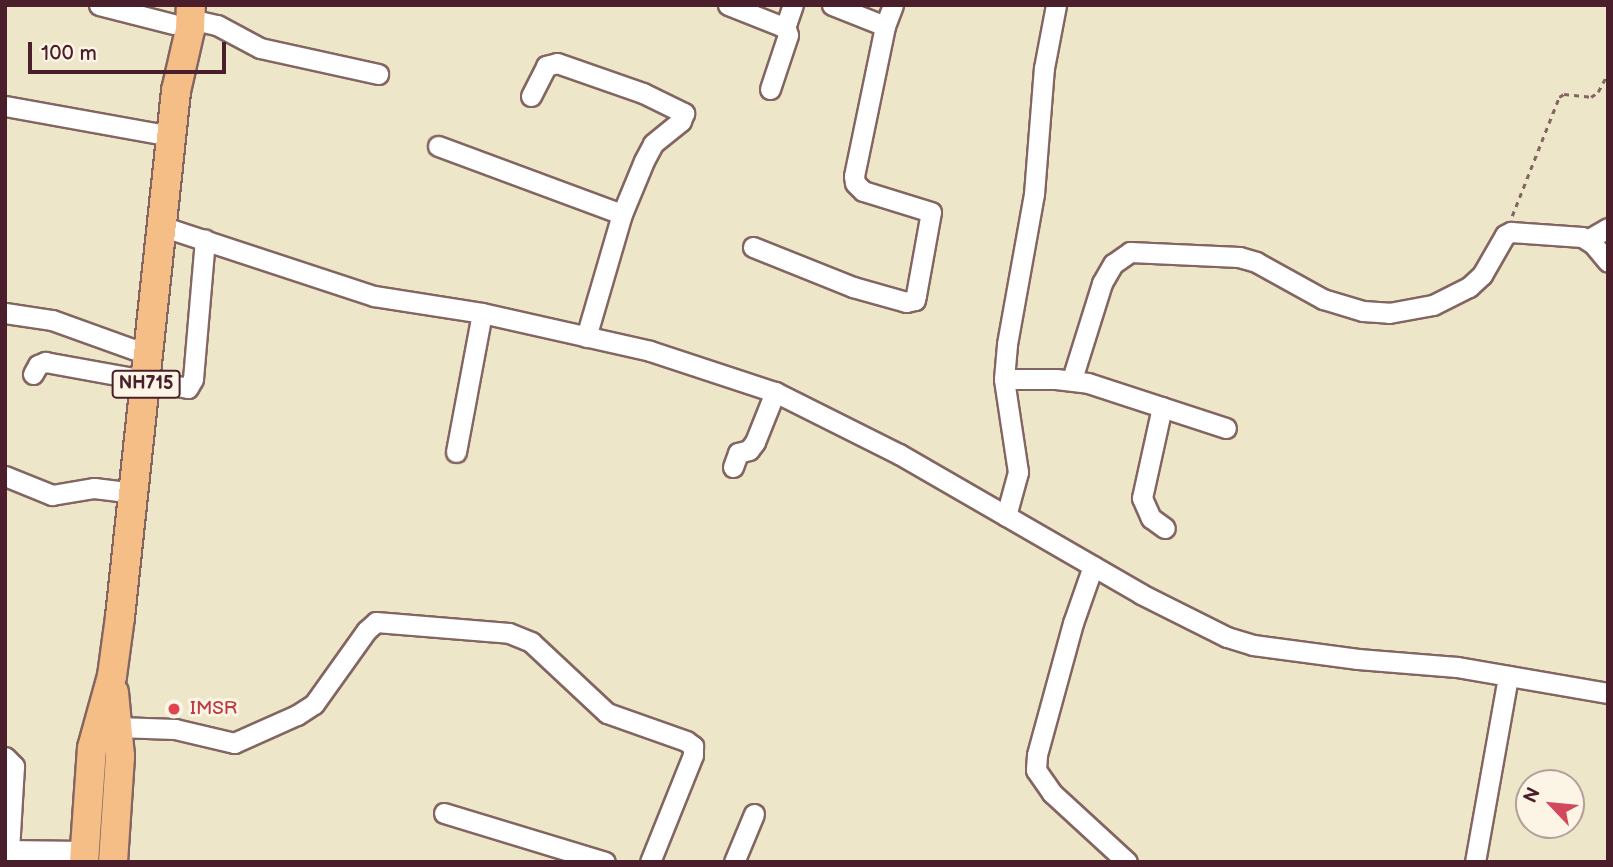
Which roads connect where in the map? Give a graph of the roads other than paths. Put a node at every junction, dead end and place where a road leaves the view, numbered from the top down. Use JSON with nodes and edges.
{"nodes":[{"id":1,"x":99,"y":5,"type":"edge"},
{"id":2,"x":728,"y":5,"type":"edge"},
{"id":3,"x":793,"y":5,"type":"edge"},
{"id":4,"x":832,"y":5,"type":"edge"},
{"id":5,"x":893,"y":5,"type":"edge"},
{"id":6,"x":1056,"y":5,"type":"edge"},
{"id":7,"x":182,"y":13,"type":"edge"},
{"id":8,"x":785,"y":25,"type":"junction"},
{"id":9,"x":885,"y":26,"type":"junction"},
{"id":10,"x":378,"y":74,"type":"dead end"},
{"id":11,"x":771,"y":89,"type":"dead end"},
{"id":12,"x":531,"y":96,"type":"dead end"},
{"id":13,"x":5,"y":106,"type":"edge"},
{"id":14,"x":172,"y":136,"type":"junction"},
{"id":15,"x":438,"y":146,"type":"dead end"},
{"id":16,"x":622,"y":214,"type":"junction"},
{"id":17,"x":164,"y":227,"type":"junction"},
{"id":18,"x":1608,"y":228,"type":"edge"},
{"id":19,"x":1589,"y":239,"type":"junction"},
{"id":20,"x":205,"y":240,"type":"junction"},
{"id":21,"x":753,"y":247,"type":"dead end"},
{"id":22,"x":1608,"y":262,"type":"edge"},
{"id":23,"x":5,"y":313,"type":"edge"},
{"id":24,"x":482,"y":313,"type":"junction"},
{"id":25,"x":586,"y":337,"type":"junction"},
{"id":26,"x":148,"y":369,"type":"junction"},
{"id":27,"x":33,"y":374,"type":"dead end"},
{"id":28,"x":1004,"y":379,"type":"junction"},
{"id":29,"x":1072,"y":379,"type":"junction"},
{"id":30,"x":775,"y":392,"type":"junction"},
{"id":31,"x":1162,"y":407,"type":"junction"},
{"id":32,"x":1226,"y":428,"type":"dead end"},
{"id":33,"x":456,"y":452,"type":"dead end"},
{"id":34,"x":733,"y":467,"type":"dead end"},
{"id":35,"x":5,"y":476,"type":"edge"},
{"id":36,"x":134,"y":493,"type":"junction"},
{"id":37,"x":1006,"y":516,"type":"junction"},
{"id":38,"x":1166,"y":528,"type":"dead end"},
{"id":39,"x":1093,"y":566,"type":"junction"},
{"id":40,"x":112,"y":676,"type":"junction"},
{"id":41,"x":1508,"y":676,"type":"junction"},
{"id":42,"x":1608,"y":693,"type":"edge"},
{"id":43,"x":117,"y":727,"type":"junction"},
{"id":44,"x":5,"y":757,"type":"edge"},
{"id":45,"x":444,"y":813,"type":"dead end"},
{"id":46,"x":754,"y":814,"type":"dead end"},
{"id":47,"x":7,"y":850,"type":"edge"},
{"id":48,"x":84,"y":856,"type":"edge"},
{"id":49,"x":113,"y":862,"type":"edge"},
{"id":50,"x":605,"y":862,"type":"edge"},
{"id":51,"x":649,"y":862,"type":"edge"},
{"id":52,"x":734,"y":862,"type":"edge"},
{"id":53,"x":1128,"y":862,"type":"edge"},
{"id":54,"x":1475,"y":862,"type":"edge"}],
"edges":[{"from":1,"to":7,"type":"street"},
{"from":2,"to":8,"type":"street"},
{"from":3,"to":8,"type":"street"},
{"from":4,"to":9,"type":"street"},
{"from":5,"to":9,"type":"street"},
{"from":6,"to":28,"type":"street"},
{"from":7,"to":10,"type":"street"},
{"from":7,"to":14,"type":"highway","number":"NH715"},
{"from":8,"to":11,"type":"street"},
{"from":9,"to":21,"type":"street"},
{"from":12,"to":16,"type":"street"},
{"from":13,"to":14,"type":"street"},
{"from":14,"to":17,"type":"highway","number":"NH715"},
{"from":15,"to":16,"type":"street"},
{"from":16,"to":25,"type":"street"},
{"from":17,"to":20,"type":"street"},
{"from":17,"to":26,"type":"highway","number":"NH715"},
{"from":18,"to":19,"type":"street"},
{"from":19,"to":22,"type":"street"},
{"from":19,"to":29,"type":"street"},
{"from":20,"to":24,"type":"street"},
{"from":20,"to":26,"type":"street"},
{"from":23,"to":26,"type":"street"},
{"from":24,"to":25,"type":"street"},
{"from":24,"to":33,"type":"street"},
{"from":25,"to":30,"type":"street"},
{"from":26,"to":27,"type":"street"},
{"from":26,"to":36,"type":"highway","number":"NH715"},
{"from":28,"to":29,"type":"street"},
{"from":28,"to":37,"type":"street"},
{"from":29,"to":31,"type":"street"},
{"from":30,"to":34,"type":"street"},
{"from":30,"to":37,"type":"street"},
{"from":31,"to":32,"type":"street"},
{"from":31,"to":38,"type":"street"},
{"from":35,"to":36,"type":"street"},
{"from":36,"to":40,"type":"highway","number":"NH715"},
{"from":37,"to":39,"type":"street"},
{"from":39,"to":41,"type":"street"},
{"from":39,"to":53,"type":"street"},
{"from":40,"to":43,"type":"highway","number":"NH715"},
{"from":40,"to":48,"type":"highway","number":"NH715"},
{"from":41,"to":42,"type":"street"},
{"from":41,"to":54,"type":"street"},
{"from":43,"to":49,"type":"highway","number":"NH715"},
{"from":43,"to":51,"type":"street"},
{"from":44,"to":47,"type":"street"},
{"from":45,"to":50,"type":"street"},
{"from":46,"to":52,"type":"street"},
{"from":47,"to":48,"type":"street"}]}
